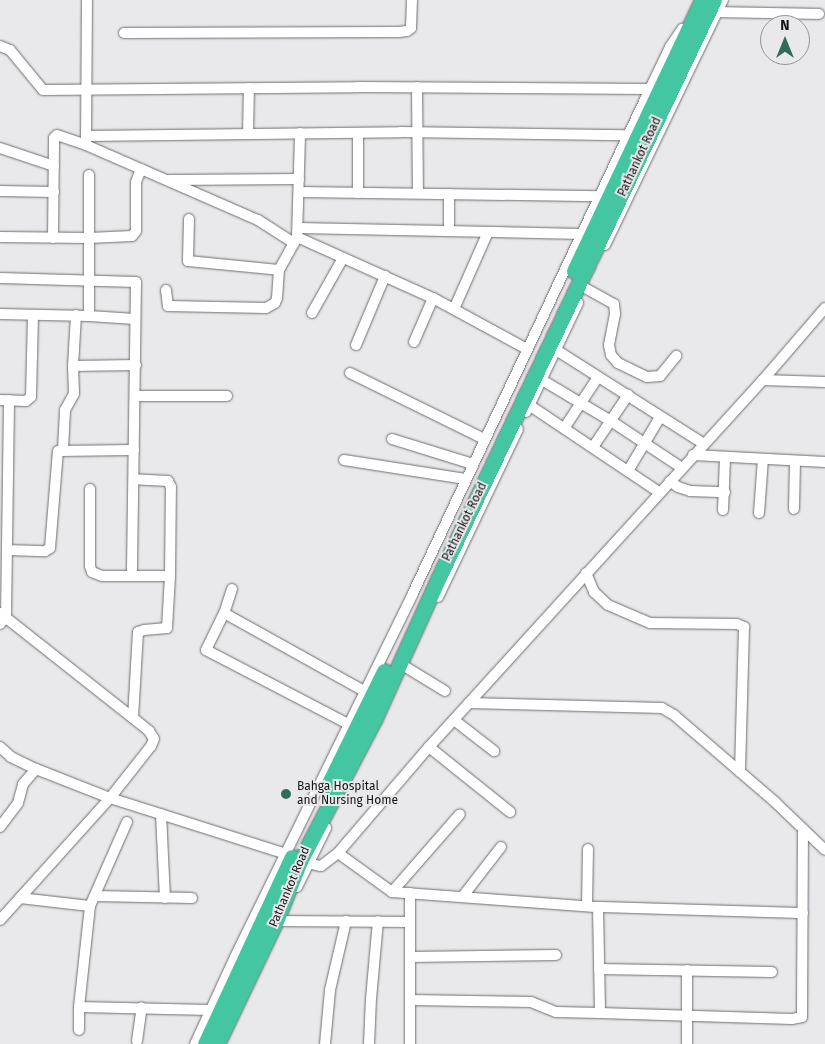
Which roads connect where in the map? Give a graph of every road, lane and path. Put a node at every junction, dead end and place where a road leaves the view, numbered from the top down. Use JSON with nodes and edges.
{"nodes":[{"id":1,"x":87,"y":0,"type":"edge"},
{"id":2,"x":412,"y":0,"type":"edge"},
{"id":3,"x":723,"y":0,"type":"edge"},
{"id":4,"x":709,"y":3,"type":"edge"},
{"id":5,"x":819,"y":14,"type":"dead end"},
{"id":6,"x":124,"y":33,"type":"dead end"},
{"id":7,"x":0,"y":46,"type":"edge"},
{"id":8,"x":417,"y":87,"type":"junction"},
{"id":9,"x":249,"y":88,"type":"junction"},
{"id":10,"x":86,"y":89,"type":"junction"},
{"id":11,"x":650,"y":89,"type":"junction"},
{"id":12,"x":418,"y":132,"type":"junction"},
{"id":13,"x":300,"y":133,"type":"junction"},
{"id":14,"x":358,"y":133,"type":"junction"},
{"id":15,"x":248,"y":134,"type":"junction"},
{"id":16,"x":628,"y":135,"type":"junction"},
{"id":17,"x":86,"y":140,"type":"junction"},
{"id":18,"x":0,"y":148,"type":"edge"},
{"id":19,"x":54,"y":166,"type":"junction"},
{"id":20,"x":141,"y":169,"type":"junction"},
{"id":21,"x":89,"y":175,"type":"dead end"},
{"id":22,"x":299,"y":179,"type":"junction"},
{"id":23,"x":166,"y":180,"type":"junction"},
{"id":24,"x":0,"y":192,"type":"edge"},
{"id":25,"x":54,"y":192,"type":"junction"},
{"id":26,"x":299,"y":192,"type":"junction"},
{"id":27,"x":358,"y":192,"type":"junction"},
{"id":28,"x":418,"y":193,"type":"junction"},
{"id":29,"x":449,"y":194,"type":"junction"},
{"id":30,"x":600,"y":196,"type":"junction"},
{"id":31,"x":189,"y":219,"type":"dead end"},
{"id":32,"x":449,"y":231,"type":"junction"},
{"id":33,"x":488,"y":232,"type":"junction"},
{"id":34,"x":582,"y":234,"type":"junction"},
{"id":35,"x":296,"y":236,"type":"junction"},
{"id":36,"x":0,"y":237,"type":"edge"},
{"id":37,"x":53,"y":238,"type":"junction"},
{"id":38,"x":89,"y":238,"type":"junction"},
{"id":39,"x":343,"y":258,"type":"junction"},
{"id":40,"x":279,"y":270,"type":"junction"},
{"id":41,"x":385,"y":276,"type":"junction"},
{"id":42,"x":0,"y":278,"type":"edge"},
{"id":43,"x":89,"y":279,"type":"junction"},
{"id":44,"x":585,"y":288,"type":"junction"},
{"id":45,"x":166,"y":290,"type":"dead end"},
{"id":46,"x":433,"y":298,"type":"junction"},
{"id":47,"x":825,"y":308,"type":"edge"},
{"id":48,"x":454,"y":310,"type":"junction"},
{"id":49,"x":312,"y":313,"type":"dead end"},
{"id":50,"x":0,"y":314,"type":"edge"},
{"id":51,"x":33,"y":315,"type":"junction"},
{"id":52,"x":76,"y":315,"type":"junction"},
{"id":53,"x":89,"y":316,"type":"junction"},
{"id":54,"x":135,"y":319,"type":"junction"},
{"id":55,"x":414,"y":342,"type":"dead end"},
{"id":56,"x":356,"y":345,"type":"dead end"},
{"id":57,"x":527,"y":349,"type":"junction"},
{"id":58,"x":556,"y":350,"type":"junction"},
{"id":59,"x":676,"y":356,"type":"dead end"},
{"id":60,"x":136,"y":365,"type":"junction"},
{"id":61,"x":72,"y":366,"type":"junction"},
{"id":62,"x":350,"y":373,"type":"dead end"},
{"id":63,"x":598,"y":377,"type":"junction"},
{"id":64,"x":542,"y":380,"type":"junction"},
{"id":65,"x":763,"y":380,"type":"junction"},
{"id":66,"x":825,"y":382,"type":"edge"},
{"id":67,"x":628,"y":395,"type":"junction"},
{"id":68,"x":135,"y":396,"type":"junction"},
{"id":69,"x":228,"y":396,"type":"dead end"},
{"id":70,"x":5,"y":400,"type":"edge"},
{"id":71,"x":580,"y":403,"type":"junction"},
{"id":72,"x":529,"y":405,"type":"junction"},
{"id":73,"x":660,"y":417,"type":"junction"},
{"id":74,"x":611,"y":421,"type":"junction"},
{"id":75,"x":565,"y":427,"type":"junction"},
{"id":76,"x":392,"y":439,"type":"dead end"},
{"id":77,"x":484,"y":439,"type":"junction"},
{"id":78,"x":645,"y":444,"type":"junction"},
{"id":79,"x":704,"y":444,"type":"junction"},
{"id":80,"x":593,"y":447,"type":"junction"},
{"id":81,"x":63,"y":449,"type":"junction"},
{"id":82,"x":134,"y":450,"type":"junction"},
{"id":83,"x":694,"y":455,"type":"junction"},
{"id":84,"x":725,"y":458,"type":"junction"},
{"id":85,"x":763,"y":459,"type":"junction"},
{"id":86,"x":344,"y":460,"type":"dead end"},
{"id":87,"x":796,"y":460,"type":"junction"},
{"id":88,"x":825,"y":462,"type":"edge"},
{"id":89,"x":472,"y":464,"type":"junction"},
{"id":90,"x":682,"y":468,"type":"junction"},
{"id":91,"x":628,"y":471,"type":"junction"},
{"id":92,"x":134,"y":479,"type":"junction"},
{"id":93,"x":466,"y":479,"type":"junction"},
{"id":94,"x":670,"y":481,"type":"junction"},
{"id":95,"x":90,"y":488,"type":"dead end"},
{"id":96,"x":659,"y":492,"type":"junction"},
{"id":97,"x":725,"y":492,"type":"junction"},
{"id":98,"x":794,"y":509,"type":"dead end"},
{"id":99,"x":723,"y":510,"type":"dead end"},
{"id":100,"x":759,"y":512,"type":"dead end"},
{"id":101,"x":7,"y":550,"type":"junction"},
{"id":102,"x":586,"y":573,"type":"junction"},
{"id":103,"x":132,"y":576,"type":"junction"},
{"id":104,"x":170,"y":576,"type":"junction"},
{"id":105,"x":232,"y":589,"type":"dead end"},
{"id":106,"x":224,"y":613,"type":"junction"},
{"id":107,"x":2,"y":618,"type":"edge"},
{"id":108,"x":404,"y":666,"type":"junction"},
{"id":109,"x":445,"y":691,"type":"dead end"},
{"id":110,"x":364,"y":692,"type":"junction"},
{"id":111,"x":469,"y":703,"type":"junction"},
{"id":112,"x":133,"y":718,"type":"junction"},
{"id":113,"x":454,"y":720,"type":"junction"},
{"id":114,"x":348,"y":724,"type":"junction"},
{"id":115,"x":0,"y":747,"type":"edge"},
{"id":116,"x":430,"y":747,"type":"junction"},
{"id":117,"x":494,"y":751,"type":"dead end"},
{"id":118,"x":36,"y":769,"type":"junction"},
{"id":119,"x":740,"y":772,"type":"junction"},
{"id":120,"x":110,"y":798,"type":"junction"},
{"id":121,"x":510,"y":812,"type":"dead end"},
{"id":122,"x":161,"y":814,"type":"junction"},
{"id":123,"x":460,"y":814,"type":"dead end"},
{"id":124,"x":127,"y":822,"type":"dead end"},
{"id":125,"x":0,"y":827,"type":"edge"},
{"id":126,"x":803,"y":829,"type":"junction"},
{"id":127,"x":501,"y":847,"type":"dead end"},
{"id":128,"x":588,"y":849,"type":"dead end"},
{"id":129,"x":825,"y":850,"type":"edge"},
{"id":130,"x":338,"y":853,"type":"junction"},
{"id":131,"x":296,"y":859,"type":"junction"},
{"id":132,"x":392,"y":892,"type":"junction"},
{"id":133,"x":410,"y":893,"type":"junction"},
{"id":134,"x":95,"y":896,"type":"junction"},
{"id":135,"x":464,"y":896,"type":"junction"},
{"id":136,"x":20,"y":898,"type":"junction"},
{"id":137,"x":165,"y":898,"type":"junction"},
{"id":138,"x":192,"y":898,"type":"dead end"},
{"id":139,"x":90,"y":906,"type":"junction"},
{"id":140,"x":587,"y":906,"type":"junction"},
{"id":141,"x":598,"y":907,"type":"junction"},
{"id":142,"x":804,"y":913,"type":"junction"},
{"id":143,"x":0,"y":920,"type":"edge"},
{"id":144,"x":279,"y":921,"type":"junction"},
{"id":145,"x":346,"y":921,"type":"junction"},
{"id":146,"x":378,"y":921,"type":"junction"},
{"id":147,"x":410,"y":922,"type":"junction"},
{"id":148,"x":556,"y":955,"type":"dead end"},
{"id":149,"x":410,"y":957,"type":"junction"},
{"id":150,"x":599,"y":968,"type":"junction"},
{"id":151,"x":688,"y":970,"type":"junction"},
{"id":152,"x":772,"y":972,"type":"dead end"},
{"id":153,"x":410,"y":1000,"type":"junction"},
{"id":154,"x":79,"y":1007,"type":"junction"},
{"id":155,"x":142,"y":1007,"type":"junction"},
{"id":156,"x":210,"y":1010,"type":"junction"},
{"id":157,"x":600,"y":1013,"type":"junction"},
{"id":158,"x":688,"y":1016,"type":"junction"},
{"id":159,"x":79,"y":1030,"type":"dead end"},
{"id":160,"x":137,"y":1040,"type":"dead end"},
{"id":161,"x":195,"y":1044,"type":"edge"},
{"id":162,"x":205,"y":1044,"type":"edge"},
{"id":163,"x":217,"y":1044,"type":"edge"},
{"id":164,"x":224,"y":1044,"type":"edge"},
{"id":165,"x":325,"y":1044,"type":"edge"},
{"id":166,"x":369,"y":1044,"type":"edge"},
{"id":167,"x":410,"y":1044,"type":"edge"},
{"id":168,"x":687,"y":1044,"type":"edge"}],
"edges":[{"from":1,"to":10,"type":"street"},
{"from":2,"to":6,"type":"street"},
{"from":3,"to":4,"type":"street"},
{"from":4,"to":5,"type":"street"},
{"from":4,"to":11,"type":"street"},
{"from":4,"to":44,"type":"street"},
{"from":4,"to":131,"type":"highway"},
{"from":7,"to":10,"type":"street"},
{"from":8,"to":9,"type":"street"},
{"from":8,"to":11,"type":"street"},
{"from":8,"to":12,"type":"street"},
{"from":9,"to":10,"type":"street"},
{"from":9,"to":15,"type":"street"},
{"from":10,"to":17,"type":"street"},
{"from":11,"to":16,"type":"street"},
{"from":12,"to":14,"type":"street"},
{"from":12,"to":16,"type":"street"},
{"from":12,"to":28,"type":"street"},
{"from":13,"to":14,"type":"street"},
{"from":13,"to":15,"type":"street"},
{"from":13,"to":22,"type":"street"},
{"from":14,"to":27,"type":"street"},
{"from":15,"to":17,"type":"street"},
{"from":16,"to":30,"type":"street"},
{"from":17,"to":19,"type":"street"},
{"from":17,"to":20,"type":"street"},
{"from":18,"to":19,"type":"street"},
{"from":19,"to":25,"type":"street"},
{"from":20,"to":23,"type":"street"},
{"from":20,"to":38,"type":"street"},
{"from":21,"to":38,"type":"street"},
{"from":22,"to":23,"type":"street"},
{"from":22,"to":26,"type":"street"},
{"from":23,"to":35,"type":"street"},
{"from":24,"to":25,"type":"street"},
{"from":25,"to":37,"type":"street"},
{"from":26,"to":27,"type":"street"},
{"from":26,"to":35,"type":"street"},
{"from":27,"to":28,"type":"street"},
{"from":28,"to":29,"type":"street"},
{"from":29,"to":30,"type":"street"},
{"from":29,"to":32,"type":"street"},
{"from":30,"to":34,"type":"street"},
{"from":31,"to":40,"type":"street"},
{"from":32,"to":33,"type":"street"},
{"from":32,"to":35,"type":"street"},
{"from":33,"to":34,"type":"street"},
{"from":33,"to":48,"type":"street"},
{"from":34,"to":57,"type":"street"},
{"from":35,"to":39,"type":"street"},
{"from":35,"to":40,"type":"street"},
{"from":36,"to":37,"type":"street"},
{"from":37,"to":38,"type":"street"},
{"from":38,"to":43,"type":"street"},
{"from":39,"to":41,"type":"street"},
{"from":39,"to":49,"type":"street"},
{"from":40,"to":45,"type":"street"},
{"from":41,"to":46,"type":"street"},
{"from":41,"to":56,"type":"street"},
{"from":42,"to":43,"type":"street"},
{"from":43,"to":53,"type":"street"},
{"from":43,"to":54,"type":"street"},
{"from":44,"to":58,"type":"street"},
{"from":44,"to":59,"type":"street"},
{"from":46,"to":48,"type":"street"},
{"from":46,"to":55,"type":"street"},
{"from":47,"to":65,"type":"street"},
{"from":48,"to":57,"type":"street"},
{"from":50,"to":51,"type":"street"},
{"from":51,"to":52,"type":"street"},
{"from":51,"to":70,"type":"street"},
{"from":52,"to":53,"type":"street"},
{"from":52,"to":61,"type":"street"},
{"from":53,"to":54,"type":"street"},
{"from":54,"to":60,"type":"street"},
{"from":57,"to":77,"type":"street"},
{"from":58,"to":63,"type":"street"},
{"from":58,"to":64,"type":"street"},
{"from":60,"to":61,"type":"street"},
{"from":60,"to":68,"type":"street"},
{"from":61,"to":81,"type":"street"},
{"from":62,"to":77,"type":"street"},
{"from":63,"to":67,"type":"street"},
{"from":63,"to":71,"type":"street"},
{"from":64,"to":71,"type":"street"},
{"from":64,"to":72,"type":"street"},
{"from":65,"to":66,"type":"street"},
{"from":65,"to":79,"type":"street"},
{"from":67,"to":73,"type":"street"},
{"from":67,"to":74,"type":"street"},
{"from":68,"to":69,"type":"street"},
{"from":68,"to":82,"type":"street"},
{"from":70,"to":101,"type":"street"},
{"from":71,"to":74,"type":"street"},
{"from":71,"to":75,"type":"street"},
{"from":72,"to":75,"type":"street"},
{"from":72,"to":108,"type":"street"},
{"from":73,"to":78,"type":"street"},
{"from":73,"to":79,"type":"street"},
{"from":74,"to":78,"type":"street"},
{"from":74,"to":80,"type":"street"},
{"from":75,"to":80,"type":"street"},
{"from":76,"to":89,"type":"street"},
{"from":77,"to":89,"type":"street"},
{"from":78,"to":90,"type":"street"},
{"from":78,"to":91,"type":"street"},
{"from":79,"to":83,"type":"street"},
{"from":80,"to":91,"type":"street"},
{"from":81,"to":82,"type":"street"},
{"from":81,"to":101,"type":"street"},
{"from":82,"to":92,"type":"street"},
{"from":83,"to":84,"type":"street"},
{"from":83,"to":90,"type":"street"},
{"from":84,"to":85,"type":"street"},
{"from":84,"to":97,"type":"street"},
{"from":85,"to":87,"type":"street"},
{"from":85,"to":100,"type":"street"},
{"from":86,"to":93,"type":"street"},
{"from":87,"to":88,"type":"street"},
{"from":87,"to":98,"type":"street"},
{"from":89,"to":93,"type":"street"},
{"from":90,"to":94,"type":"street"},
{"from":91,"to":96,"type":"street"},
{"from":92,"to":103,"type":"street"},
{"from":92,"to":104,"type":"street"},
{"from":93,"to":110,"type":"street"},
{"from":94,"to":96,"type":"street"},
{"from":94,"to":97,"type":"street"},
{"from":95,"to":103,"type":"street"},
{"from":96,"to":102,"type":"street"},
{"from":97,"to":99,"type":"street"},
{"from":101,"to":107,"type":"street"},
{"from":102,"to":111,"type":"street"},
{"from":102,"to":119,"type":"street"},
{"from":103,"to":104,"type":"street"},
{"from":104,"to":112,"type":"street"},
{"from":105,"to":106,"type":"street"},
{"from":106,"to":110,"type":"street"},
{"from":106,"to":114,"type":"street"},
{"from":107,"to":112,"type":"street"},
{"from":108,"to":109,"type":"street"},
{"from":108,"to":131,"type":"street"},
{"from":110,"to":114,"type":"street"},
{"from":111,"to":113,"type":"street"},
{"from":111,"to":119,"type":"street"},
{"from":112,"to":120,"type":"street"},
{"from":113,"to":116,"type":"street"},
{"from":113,"to":117,"type":"street"},
{"from":114,"to":131,"type":"street"},
{"from":115,"to":118,"type":"street"},
{"from":116,"to":121,"type":"street"},
{"from":116,"to":130,"type":"street"},
{"from":118,"to":120,"type":"street"},
{"from":118,"to":125,"type":"street"},
{"from":119,"to":126,"type":"street"},
{"from":120,"to":122,"type":"street"},
{"from":120,"to":136,"type":"street"},
{"from":122,"to":131,"type":"street"},
{"from":122,"to":137,"type":"street"},
{"from":123,"to":132,"type":"street"},
{"from":124,"to":134,"type":"street"},
{"from":126,"to":129,"type":"street"},
{"from":126,"to":142,"type":"street"},
{"from":127,"to":135,"type":"street"},
{"from":128,"to":140,"type":"street"},
{"from":130,"to":131,"type":"street"},
{"from":130,"to":132,"type":"street"},
{"from":131,"to":144,"type":"highway","name":"Pathankot Road"},
{"from":131,"to":156,"type":"street"},
{"from":131,"to":162,"type":"highway"},
{"from":132,"to":133,"type":"street"},
{"from":133,"to":135,"type":"street"},
{"from":133,"to":147,"type":"street"},
{"from":134,"to":137,"type":"street"},
{"from":134,"to":139,"type":"street"},
{"from":135,"to":140,"type":"street"},
{"from":136,"to":139,"type":"street"},
{"from":136,"to":143,"type":"street"},
{"from":137,"to":138,"type":"street"},
{"from":139,"to":154,"type":"street"},
{"from":140,"to":141,"type":"street"},
{"from":141,"to":142,"type":"street"},
{"from":141,"to":150,"type":"street"},
{"from":142,"to":158,"type":"street"},
{"from":144,"to":145,"type":"street"},
{"from":144,"to":163,"type":"highway","name":"Pathankot Road"},
{"from":144,"to":164,"type":"street"},
{"from":145,"to":146,"type":"street"},
{"from":145,"to":165,"type":"street"},
{"from":146,"to":147,"type":"street"},
{"from":146,"to":166,"type":"street"},
{"from":147,"to":149,"type":"street"},
{"from":148,"to":149,"type":"street"},
{"from":149,"to":153,"type":"street"},
{"from":150,"to":151,"type":"street"},
{"from":150,"to":157,"type":"street"},
{"from":151,"to":152,"type":"street"},
{"from":151,"to":158,"type":"street"},
{"from":153,"to":157,"type":"street"},
{"from":153,"to":167,"type":"street"},
{"from":154,"to":155,"type":"street"},
{"from":154,"to":159,"type":"street"},
{"from":155,"to":156,"type":"street"},
{"from":155,"to":160,"type":"street"},
{"from":156,"to":161,"type":"street"},
{"from":157,"to":158,"type":"street"},
{"from":158,"to":168,"type":"street"}]}
